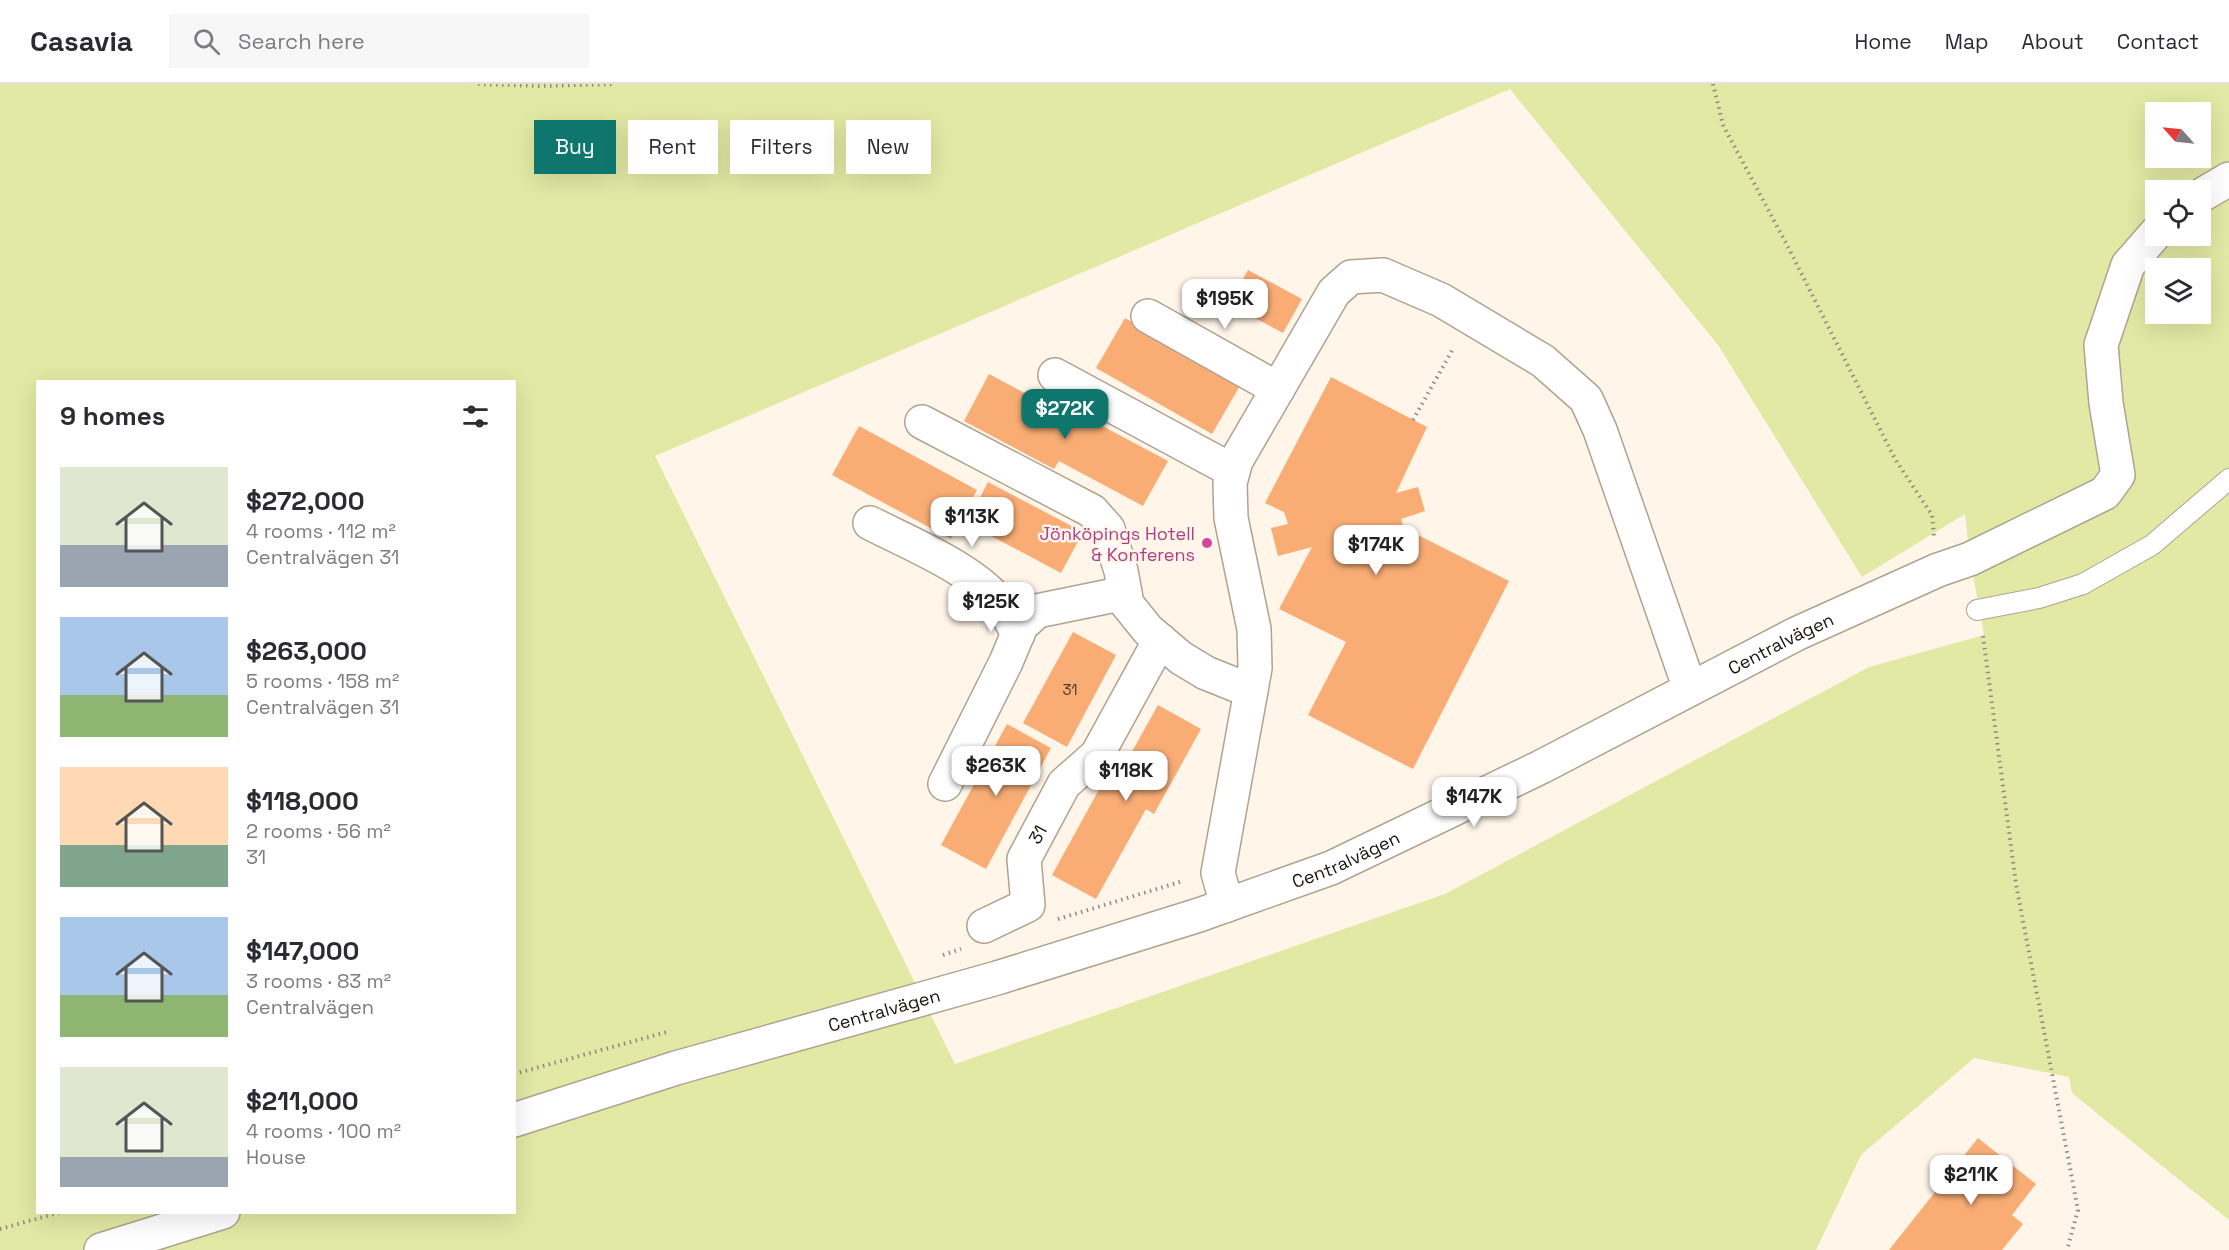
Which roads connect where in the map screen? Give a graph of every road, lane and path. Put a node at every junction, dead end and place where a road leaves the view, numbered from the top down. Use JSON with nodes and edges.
{"nodes":[{"id":1,"x":478,"y":84,"type":"edge"},
{"id":2,"x":615,"y":84,"type":"edge"},
{"id":3,"x":1713,"y":84,"type":"edge"},
{"id":4,"x":2229,"y":179,"type":"edge"},
{"id":5,"x":2211,"y":190,"type":"edge"},
{"id":6,"x":2145,"y":246,"type":"edge"},
{"id":7,"x":1148,"y":316,"type":"dead end"},
{"id":8,"x":1471,"y":318,"type":"junction"},
{"id":9,"x":1055,"y":375,"type":"dead end"},
{"id":10,"x":1278,"y":388,"type":"junction"},
{"id":11,"x":1413,"y":420,"type":"dead end"},
{"id":12,"x":922,"y":423,"type":"dead end"},
{"id":13,"x":1233,"y":471,"type":"junction"},
{"id":14,"x":2229,"y":479,"type":"edge"},
{"id":15,"x":870,"y":523,"type":"dead end"},
{"id":16,"x":1938,"y":570,"type":"junction"},
{"id":17,"x":1125,"y":593,"type":"junction"},
{"id":18,"x":1977,"y":610,"type":"joint"},
{"id":19,"x":1018,"y":634,"type":"junction"},
{"id":20,"x":1160,"y":640,"type":"junction"},
{"id":21,"x":1690,"y":689,"type":"junction"},
{"id":22,"x":1251,"y":691,"type":"junction"},
{"id":23,"x":945,"y":783,"type":"dead end"},
{"id":24,"x":1218,"y":873,"type":"junction"},
{"id":25,"x":1227,"y":906,"type":"junction"},
{"id":26,"x":1057,"y":920,"type":"dead end"},
{"id":27,"x":976,"y":937,"type":"joint"},
{"id":28,"x":934,"y":957,"type":"dead end"},
{"id":29,"x":676,"y":1030,"type":"dead end"},
{"id":30,"x":516,"y":1073,"type":"edge"},
{"id":31,"x":516,"y":1119,"type":"edge"},
{"id":32,"x":54,"y":1214,"type":"edge"},
{"id":33,"x":217,"y":1214,"type":"edge"},
{"id":34,"x":0,"y":1229,"type":"edge"},
{"id":35,"x":101,"y":1250,"type":"edge"},
{"id":36,"x":2067,"y":1250,"type":"edge"}],
"edges":[{"from":1,"to":2,"type":"path"},
{"from":3,"to":16,"type":"path"},
{"from":4,"to":5,"type":"street"},
{"from":6,"to":16,"type":"street","name":"Centralvägen"},
{"from":7,"to":10,"type":"street"},
{"from":8,"to":10,"type":"street"},
{"from":8,"to":11,"type":"path"},
{"from":8,"to":21,"type":"street"},
{"from":9,"to":13,"type":"street"},
{"from":10,"to":13,"type":"street"},
{"from":12,"to":17,"type":"street"},
{"from":13,"to":22,"type":"street"},
{"from":14,"to":18,"type":"lane"},
{"from":15,"to":19,"type":"street"},
{"from":16,"to":21,"type":"street","name":"Centralvägen"},
{"from":17,"to":19,"type":"street"},
{"from":17,"to":20,"type":"street"},
{"from":18,"to":36,"type":"path"},
{"from":19,"to":23,"type":"street"},
{"from":20,"to":22,"type":"street"},
{"from":20,"to":27,"type":"street","name":"31"},
{"from":21,"to":25,"type":"street","name":"Centralvägen"},
{"from":22,"to":24,"type":"street"},
{"from":24,"to":25,"type":"street"},
{"from":24,"to":26,"type":"path"},
{"from":25,"to":31,"type":"street","name":"Centralvägen"},
{"from":27,"to":28,"type":"path"},
{"from":29,"to":30,"type":"path"},
{"from":32,"to":34,"type":"path"},
{"from":33,"to":35,"type":"street"}]}
